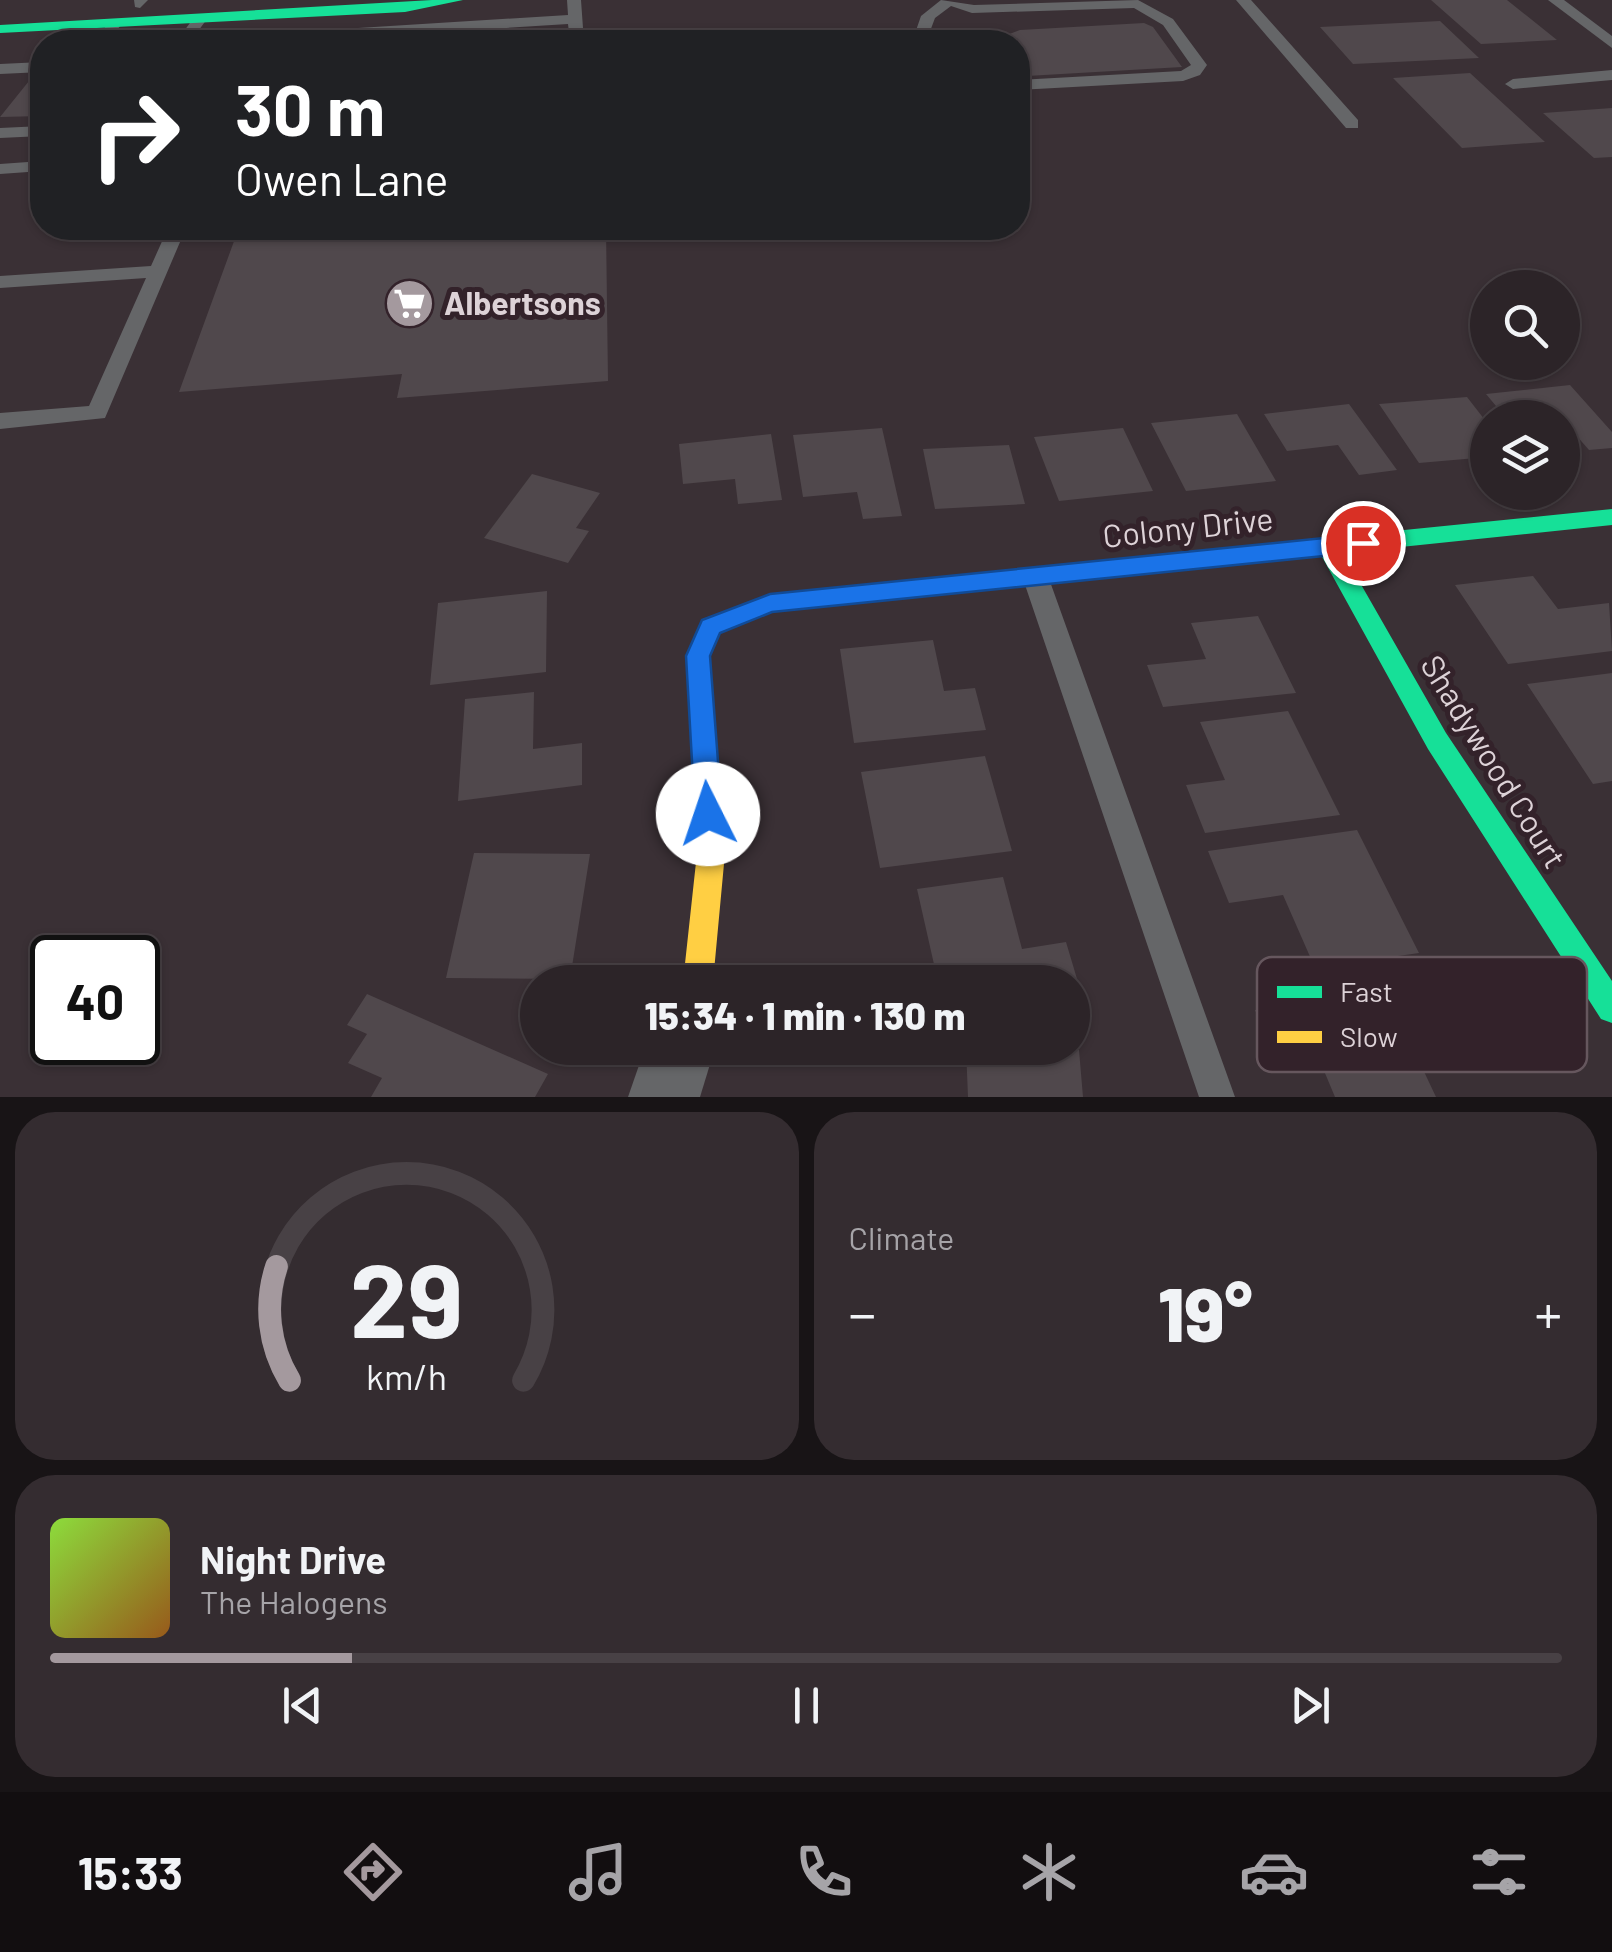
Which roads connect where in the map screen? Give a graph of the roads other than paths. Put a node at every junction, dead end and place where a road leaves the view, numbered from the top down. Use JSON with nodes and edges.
{"nodes":[{"id":1,"x":226,"y":0,"type":"edge"},
{"id":2,"x":574,"y":0,"type":"edge"},
{"id":3,"x":1243,"y":0,"type":"edge"},
{"id":4,"x":1556,"y":0,"type":"edge"},
{"id":5,"x":948,"y":1,"type":"edge"},
{"id":6,"x":140,"y":2,"type":"edge"},
{"id":7,"x":446,"y":2,"type":"edge"},
{"id":8,"x":1136,"y":2,"type":"edge"},
{"id":9,"x":0,"y":12,"type":"edge"},
{"id":10,"x":47,"y":12,"type":"edge"},
{"id":11,"x":576,"y":18,"type":"junction"},
{"id":12,"x":200,"y":19,"type":"junction"},
{"id":13,"x":0,"y":30,"type":"edge"},
{"id":14,"x":100,"y":30,"type":"edge"},
{"id":15,"x":128,"y":30,"type":"edge"},
{"id":16,"x":192,"y":30,"type":"edge"},
{"id":17,"x":432,"y":30,"type":"edge"},
{"id":18,"x":473,"y":30,"type":"edge"},
{"id":19,"x":576,"y":30,"type":"edge"},
{"id":20,"x":923,"y":30,"type":"edge"},
{"id":21,"x":30,"y":32,"type":"edge"},
{"id":22,"x":1612,"y":43,"type":"edge"},
{"id":23,"x":0,"y":68,"type":"edge"},
{"id":24,"x":30,"y":68,"type":"edge"},
{"id":25,"x":1612,"y":75,"type":"edge"},
{"id":26,"x":1030,"y":84,"type":"edge"},
{"id":27,"x":1513,"y":84,"type":"dead end"},
{"id":28,"x":1352,"y":124,"type":"dead end"},
{"id":29,"x":30,"y":132,"type":"edge"},
{"id":30,"x":0,"y":133,"type":"edge"},
{"id":31,"x":30,"y":167,"type":"edge"},
{"id":32,"x":0,"y":169,"type":"edge"},
{"id":33,"x":171,"y":240,"type":"edge"},
{"id":34,"x":157,"y":272,"type":"junction"},
{"id":35,"x":0,"y":282,"type":"edge"},
{"id":36,"x":0,"y":421,"type":"edge"},
{"id":37,"x":1612,"y":517,"type":"edge"},
{"id":38,"x":1328,"y":546,"type":"junction"},
{"id":39,"x":1036,"y":576,"type":"junction"},
{"id":40,"x":1579,"y":957,"type":"edge"},
{"id":41,"x":700,"y":965,"type":"edge"},
{"id":42,"x":1587,"y":970,"type":"edge"},
{"id":43,"x":1612,"y":1008,"type":"edge"},
{"id":44,"x":674,"y":1065,"type":"edge"},
{"id":45,"x":664,"y":1097,"type":"edge"},
{"id":46,"x":1217,"y":1097,"type":"edge"}],
"edges":[{"from":1,"to":6,"type":"street"},
{"from":2,"to":11,"type":"lane"},
{"from":3,"to":28,"type":"lane"},
{"from":4,"to":22,"type":"lane"},
{"from":5,"to":8,"type":"lane"},
{"from":5,"to":20,"type":"lane"},
{"from":6,"to":10,"type":"street"},
{"from":7,"to":12,"type":"street"},
{"from":7,"to":17,"type":"lane"},
{"from":8,"to":26,"type":"lane"},
{"from":9,"to":10,"type":"street"},
{"from":10,"to":13,"type":"street"},
{"from":10,"to":14,"type":"street"},
{"from":11,"to":18,"type":"lane"},
{"from":11,"to":19,"type":"lane"},
{"from":12,"to":15,"type":"street"},
{"from":12,"to":16,"type":"lane"},
{"from":21,"to":23,"type":"street"},
{"from":23,"to":24,"type":"lane"},
{"from":25,"to":27,"type":"lane"},
{"from":29,"to":30,"type":"lane"},
{"from":31,"to":32,"type":"lane"},
{"from":33,"to":34,"type":"lane"},
{"from":34,"to":35,"type":"lane"},
{"from":34,"to":36,"type":"lane"},
{"from":37,"to":38,"type":"street","name":"Colony Drive"},
{"from":38,"to":39,"type":"street","name":"Colony Drive"},
{"from":38,"to":40,"type":"street","name":"Shadywood Court"},
{"from":39,"to":41,"type":"street","name":"Colony Drive"},
{"from":39,"to":46,"type":"lane"},
{"from":42,"to":43,"type":"street","name":"Shadywood Court"},
{"from":44,"to":45,"type":"street"}]}
